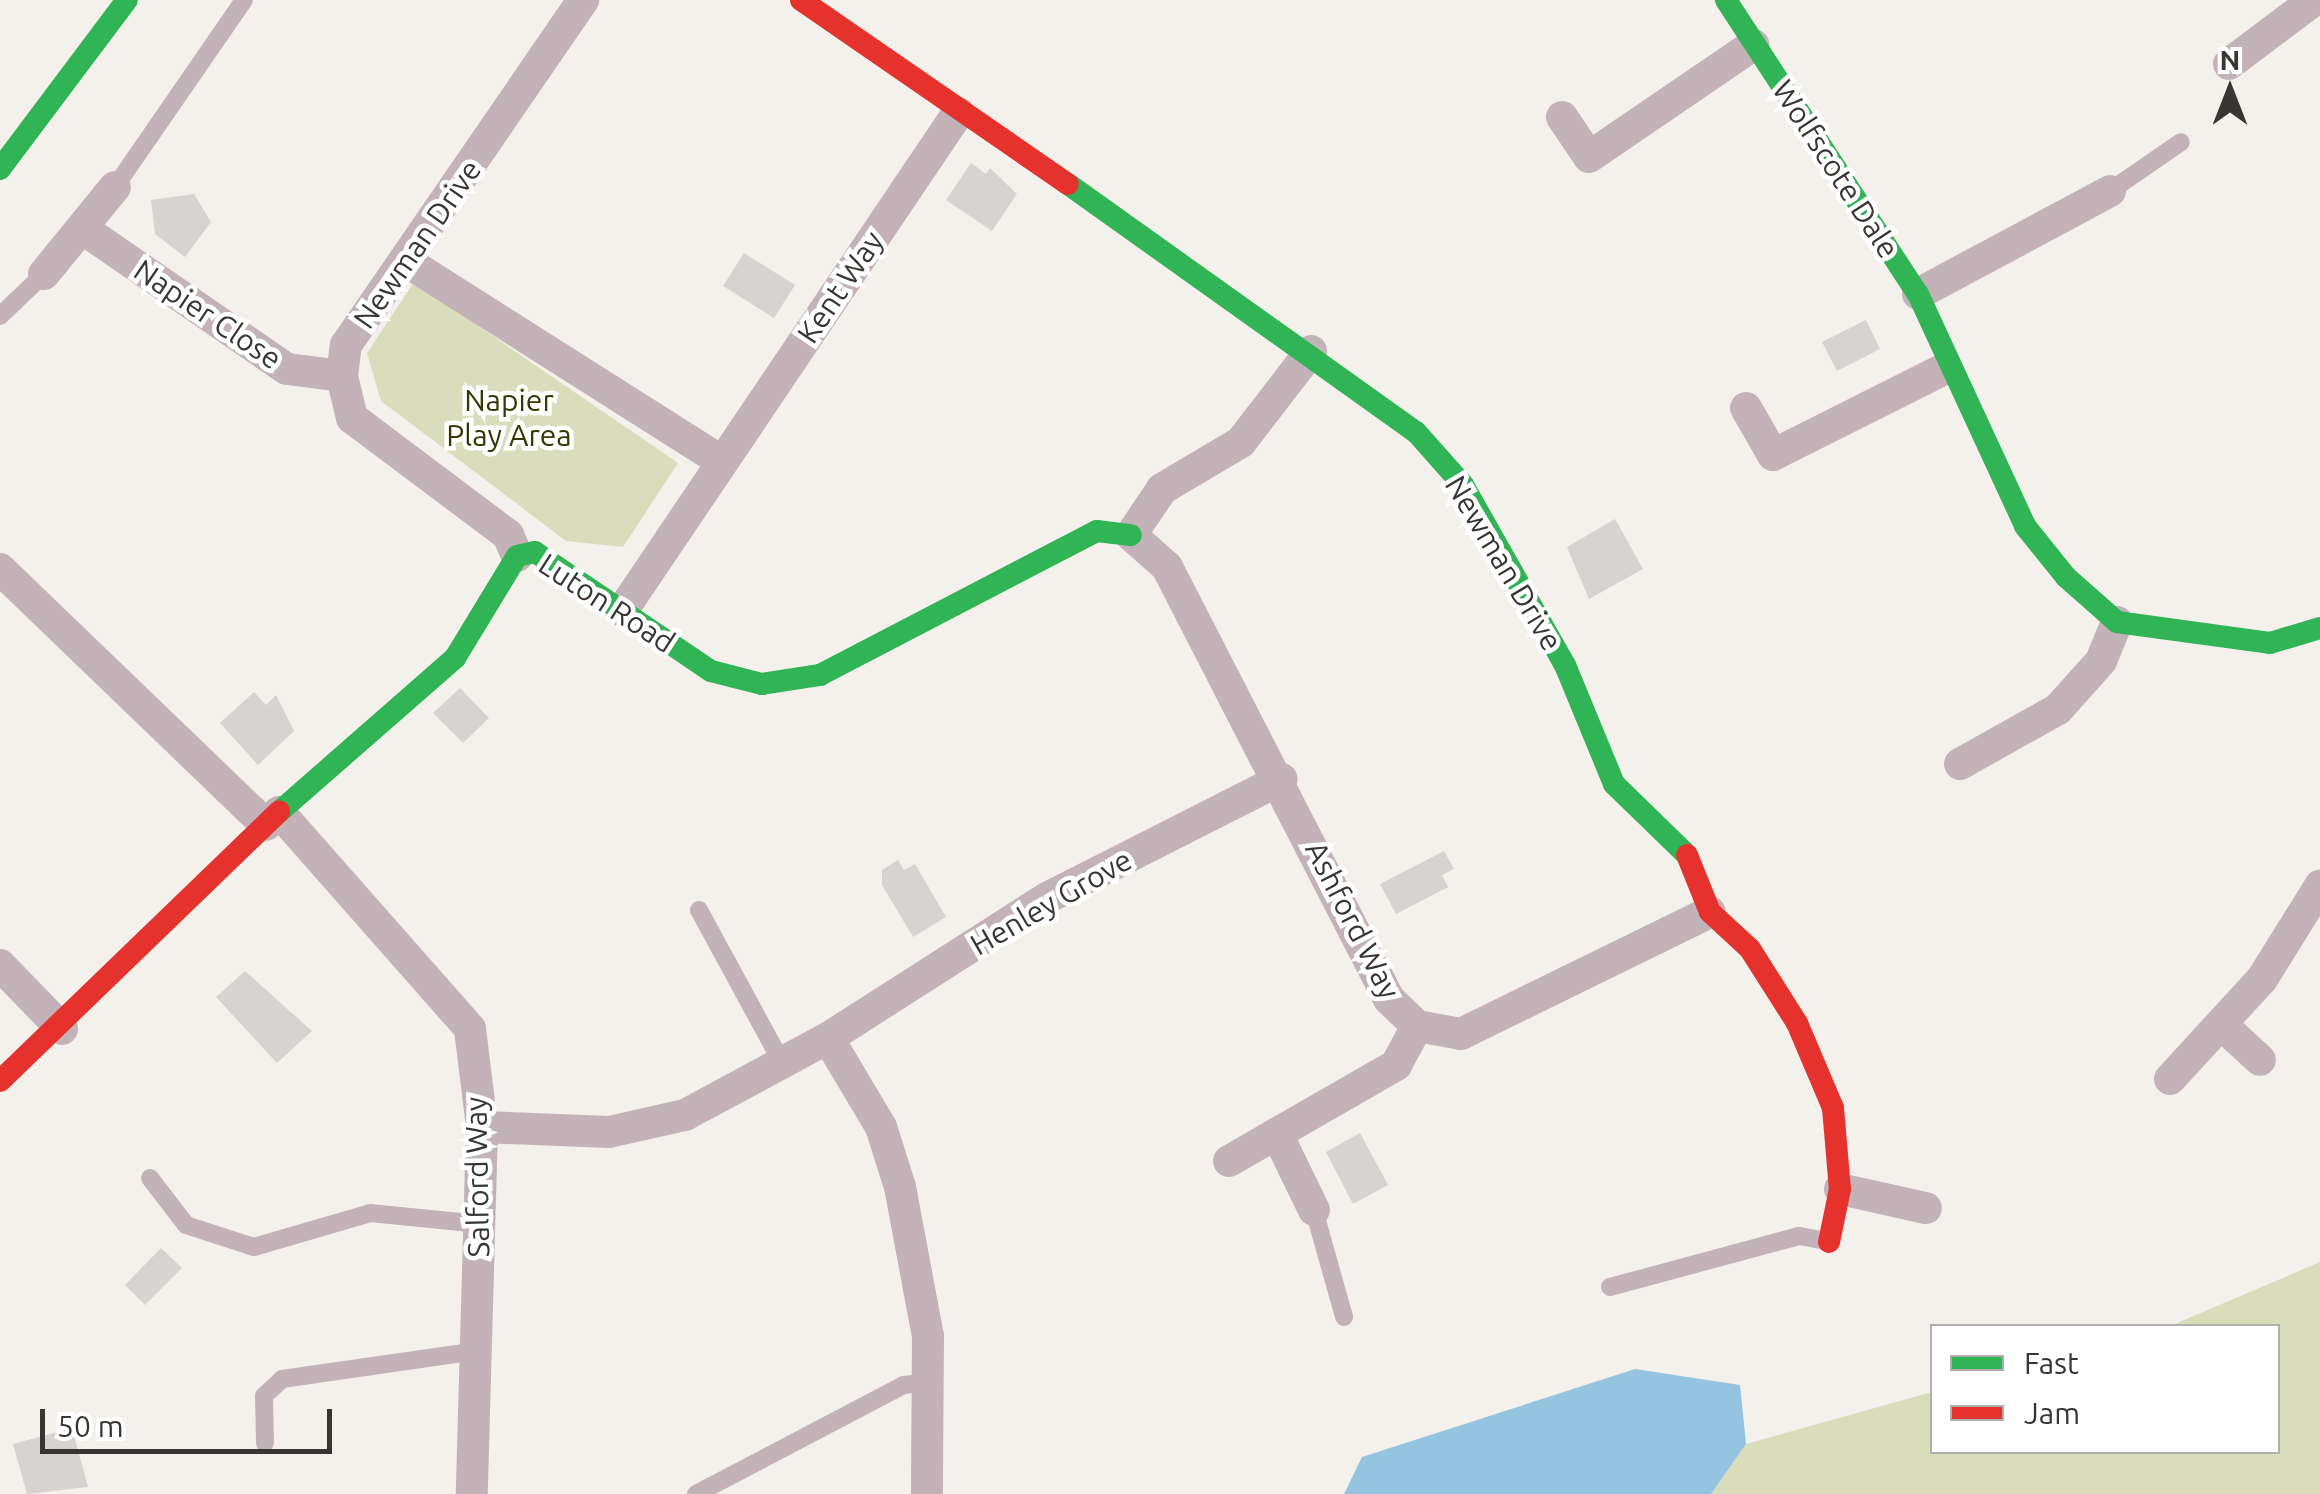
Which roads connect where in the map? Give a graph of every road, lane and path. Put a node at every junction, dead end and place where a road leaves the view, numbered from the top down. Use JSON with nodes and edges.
{"nodes":[{"id":1,"x":128,"y":0,"type":"edge"},
{"id":2,"x":244,"y":0,"type":"edge"},
{"id":3,"x":583,"y":0,"type":"edge"},
{"id":4,"x":801,"y":0,"type":"edge"},
{"id":5,"x":1726,"y":0,"type":"edge"},
{"id":6,"x":2314,"y":0,"type":"edge"},
{"id":7,"x":1753,"y":45,"type":"junction"},
{"id":8,"x":2230,"y":64,"type":"dead end"},
{"id":9,"x":958,"y":113,"type":"junction"},
{"id":10,"x":1562,"y":117,"type":"dead end"},
{"id":11,"x":2181,"y":142,"type":"dead end"},
{"id":12,"x":0,"y":169,"type":"edge"},
{"id":13,"x":114,"y":186,"type":"joint"},
{"id":14,"x":2110,"y":191,"type":"joint"},
{"id":15,"x":83,"y":229,"type":"junction"},
{"id":16,"x":409,"y":263,"type":"junction"},
{"id":17,"x":44,"y":274,"type":"joint"},
{"id":18,"x":1918,"y":294,"type":"junction"},
{"id":19,"x":0,"y":316,"type":"edge"},
{"id":20,"x":1311,"y":350,"type":"junction"},
{"id":21,"x":1946,"y":368,"type":"junction"},
{"id":22,"x":342,"y":376,"type":"junction"},
{"id":23,"x":1746,"y":408,"type":"dead end"},
{"id":24,"x":722,"y":462,"type":"junction"},
{"id":25,"x":1131,"y":535,"type":"junction"},
{"id":26,"x":517,"y":556,"type":"junction"},
{"id":27,"x":0,"y":569,"type":"edge"},
{"id":28,"x":622,"y":610,"type":"junction"},
{"id":29,"x":2117,"y":622,"type":"junction"},
{"id":30,"x":2319,"y":632,"type":"edge"},
{"id":31,"x":1960,"y":764,"type":"dead end"},
{"id":32,"x":1282,"y":779,"type":"junction"},
{"id":33,"x":272,"y":818,"type":"junction"},
{"id":34,"x":2320,"y":886,"type":"edge"},
{"id":35,"x":699,"y":910,"type":"dead end"},
{"id":36,"x":1710,"y":912,"type":"junction"},
{"id":37,"x":0,"y":964,"type":"edge"},
{"id":38,"x":1417,"y":1026,"type":"junction"},
{"id":39,"x":2223,"y":1026,"type":"junction"},
{"id":40,"x":62,"y":1029,"type":"junction"},
{"id":41,"x":828,"y":1038,"type":"junction"},
{"id":42,"x":2260,"y":1060,"type":"dead end"},
{"id":43,"x":782,"y":1062,"type":"junction"},
{"id":44,"x":2170,"y":1079,"type":"dead end"},
{"id":45,"x":0,"y":1082,"type":"edge"},
{"id":46,"x":482,"y":1127,"type":"junction"},
{"id":47,"x":1279,"y":1138,"type":"junction"},
{"id":48,"x":1229,"y":1161,"type":"dead end"},
{"id":49,"x":150,"y":1178,"type":"dead end"},
{"id":50,"x":1840,"y":1189,"type":"junction"},
{"id":51,"x":1926,"y":1208,"type":"dead end"},
{"id":52,"x":1314,"y":1210,"type":"joint"},
{"id":53,"x":480,"y":1224,"type":"junction"},
{"id":54,"x":1829,"y":1242,"type":"joint"},
{"id":55,"x":1610,"y":1287,"type":"dead end"},
{"id":56,"x":1344,"y":1317,"type":"dead end"},
{"id":57,"x":476,"y":1352,"type":"junction"},
{"id":58,"x":929,"y":1382,"type":"junction"},
{"id":59,"x":265,"y":1443,"type":"dead end"},
{"id":60,"x":472,"y":1494,"type":"edge"},
{"id":61,"x":696,"y":1494,"type":"edge"},
{"id":62,"x":927,"y":1494,"type":"edge"}],
"edges":[{"from":1,"to":12,"type":"street"},
{"from":2,"to":13,"type":"lane"},
{"from":3,"to":16,"type":"street","name":"Newman Drive"},
{"from":4,"to":9,"type":"street","name":"Newman Drive"},
{"from":5,"to":7,"type":"street","name":"Wolfscote Dale"},
{"from":6,"to":8,"type":"street"},
{"from":7,"to":10,"type":"street"},
{"from":7,"to":18,"type":"street","name":"Wolfscote Dale"},
{"from":9,"to":20,"type":"street","name":"Newman Drive"},
{"from":9,"to":24,"type":"street","name":"Kent Way"},
{"from":11,"to":14,"type":"lane"},
{"from":13,"to":15,"type":"street"},
{"from":14,"to":18,"type":"street"},
{"from":15,"to":17,"type":"street"},
{"from":15,"to":22,"type":"street","name":"Napier Close"},
{"from":16,"to":22,"type":"street","name":"Newman Drive"},
{"from":16,"to":24,"type":"street"},
{"from":17,"to":19,"type":"lane"},
{"from":18,"to":21,"type":"street","name":"Wolfscote Dale"},
{"from":20,"to":25,"type":"street"},
{"from":20,"to":36,"type":"street","name":"Newman Drive"},
{"from":21,"to":23,"type":"street"},
{"from":21,"to":29,"type":"street","name":"Wolfscote Dale"},
{"from":22,"to":26,"type":"street"},
{"from":24,"to":28,"type":"street","name":"Kent Way"},
{"from":25,"to":28,"type":"street","name":"Luton Road"},
{"from":25,"to":32,"type":"street","name":"Ashford Way"},
{"from":26,"to":28,"type":"street","name":"Luton Road"},
{"from":26,"to":33,"type":"street","name":"Luton Road"},
{"from":27,"to":33,"type":"street","name":"Salford Way"},
{"from":29,"to":30,"type":"street"},
{"from":29,"to":31,"type":"street"},
{"from":32,"to":38,"type":"street","name":"Ashford Way"},
{"from":32,"to":41,"type":"street","name":"Henley Grove"},
{"from":33,"to":40,"type":"street","name":"Luton Road"},
{"from":33,"to":46,"type":"street","name":"Salford Way"},
{"from":34,"to":39,"type":"street"},
{"from":35,"to":43,"type":"lane"},
{"from":36,"to":38,"type":"street","name":"Ashford Way"},
{"from":36,"to":50,"type":"street"},
{"from":37,"to":40,"type":"street"},
{"from":38,"to":47,"type":"street"},
{"from":39,"to":42,"type":"street"},
{"from":39,"to":44,"type":"street"},
{"from":40,"to":45,"type":"street","name":"Luton Road"},
{"from":41,"to":43,"type":"street","name":"Henley Grove"},
{"from":41,"to":58,"type":"street"},
{"from":43,"to":46,"type":"street","name":"Henley Grove"},
{"from":46,"to":53,"type":"street","name":"Salford Way"},
{"from":47,"to":48,"type":"street"},
{"from":47,"to":52,"type":"street"},
{"from":49,"to":53,"type":"lane"},
{"from":50,"to":51,"type":"street"},
{"from":50,"to":54,"type":"street"},
{"from":52,"to":56,"type":"lane"},
{"from":53,"to":57,"type":"street","name":"Salford Way"},
{"from":54,"to":55,"type":"lane"},
{"from":57,"to":59,"type":"lane"},
{"from":57,"to":60,"type":"street","name":"Salford Way"},
{"from":58,"to":61,"type":"lane"},
{"from":58,"to":62,"type":"street"}]}
